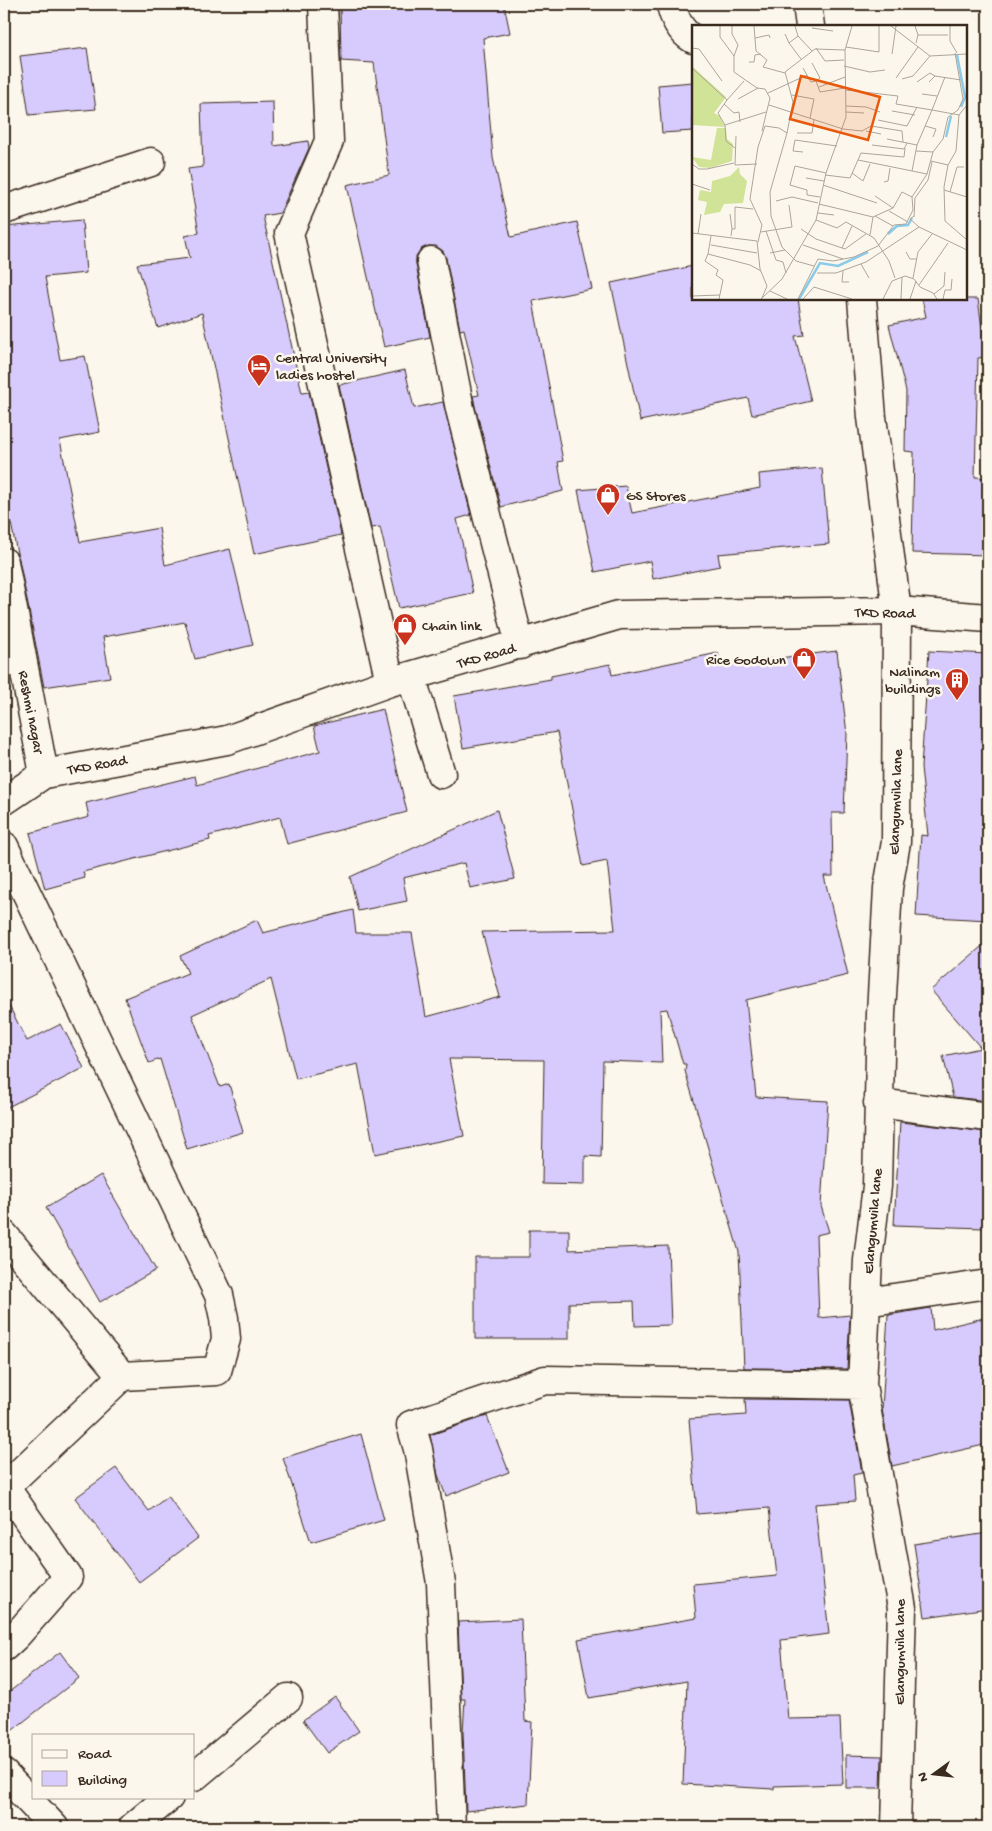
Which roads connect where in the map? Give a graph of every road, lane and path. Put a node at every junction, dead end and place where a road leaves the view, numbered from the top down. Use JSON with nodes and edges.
{"nodes":[{"id":1,"x":323,"y":4,"type":"edge"},
{"id":2,"x":671,"y":4,"type":"edge"},
{"id":3,"x":807,"y":4,"type":"edge"},
{"id":4,"x":810,"y":25,"type":"edge"},
{"id":5,"x":692,"y":38,"type":"edge"},
{"id":6,"x":152,"y":162,"type":"dead end"},
{"id":7,"x":4,"y":210,"type":"edge"},
{"id":8,"x":431,"y":261,"type":"dead end"},
{"id":9,"x":862,"y":300,"type":"edge"},
{"id":10,"x":4,"y":562,"type":"edge"},
{"id":11,"x":897,"y":611,"type":"junction"},
{"id":12,"x":988,"y":618,"type":"edge"},
{"id":13,"x":520,"y":645,"type":"junction"},
{"id":14,"x":401,"y":679,"type":"junction"},
{"id":15,"x":44,"y":774,"type":"junction"},
{"id":16,"x":440,"y":774,"type":"dead end"},
{"id":17,"x":4,"y":801,"type":"edge"},
{"id":18,"x":4,"y":846,"type":"edge"},
{"id":19,"x":878,"y":1103,"type":"junction"},
{"id":20,"x":988,"y":1117,"type":"edge"},
{"id":21,"x":4,"y":1235,"type":"edge"},
{"id":22,"x":988,"y":1284,"type":"edge"},
{"id":23,"x":866,"y":1302,"type":"junction"},
{"id":24,"x":122,"y":1376,"type":"junction"},
{"id":25,"x":862,"y":1385,"type":"junction"},
{"id":26,"x":5,"y":1487,"type":"edge"},
{"id":27,"x":4,"y":1647,"type":"edge"},
{"id":28,"x":288,"y":1698,"type":"dead end"},
{"id":29,"x":4,"y":1774,"type":"edge"},
{"id":30,"x":195,"y":1776,"type":"edge"},
{"id":31,"x":168,"y":1798,"type":"edge"},
{"id":32,"x":54,"y":1827,"type":"edge"},
{"id":33,"x":133,"y":1827,"type":"edge"},
{"id":34,"x":451,"y":1827,"type":"edge"},
{"id":35,"x":896,"y":1827,"type":"edge"}],
"edges":[{"from":1,"to":14,"type":"street"},
{"from":2,"to":5,"type":"street"},
{"from":3,"to":4,"type":"street"},
{"from":6,"to":7,"type":"street"},
{"from":8,"to":13,"type":"street"},
{"from":9,"to":11,"type":"street","name":"Elangumvila lane"},
{"from":10,"to":15,"type":"street","name":"Reshmi nagar"},
{"from":11,"to":12,"type":"street","name":"TKD Road"},
{"from":11,"to":13,"type":"street","name":"TKD Road"},
{"from":11,"to":19,"type":"street","name":"Elangumvila lane"},
{"from":13,"to":14,"type":"street","name":"TKD Road"},
{"from":14,"to":15,"type":"street","name":"TKD Road"},
{"from":14,"to":16,"type":"street"},
{"from":15,"to":17,"type":"street","name":"TKD Road"},
{"from":18,"to":24,"type":"street"},
{"from":19,"to":20,"type":"street"},
{"from":19,"to":23,"type":"street","name":"Elangumvila lane"},
{"from":21,"to":24,"type":"street"},
{"from":22,"to":23,"type":"street"},
{"from":23,"to":25,"type":"street","name":"Elangumvila lane"},
{"from":24,"to":26,"type":"street"},
{"from":25,"to":34,"type":"street"},
{"from":25,"to":35,"type":"street","name":"Elangumvila lane"},
{"from":26,"to":27,"type":"street"},
{"from":28,"to":30,"type":"street"},
{"from":29,"to":32,"type":"street"},
{"from":31,"to":33,"type":"street"}]}
